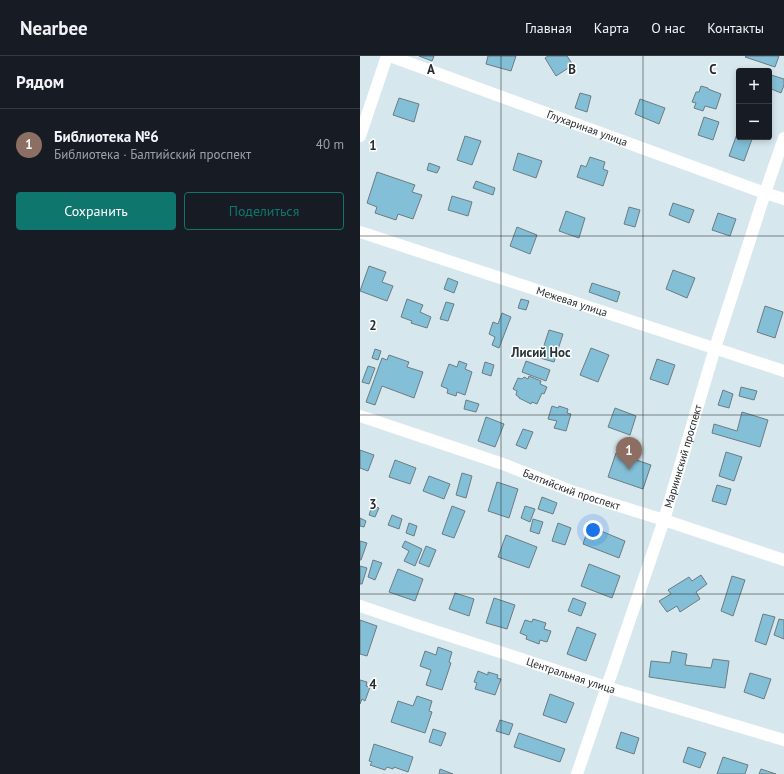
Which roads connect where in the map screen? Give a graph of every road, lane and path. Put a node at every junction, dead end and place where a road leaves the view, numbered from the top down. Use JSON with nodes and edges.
{"nodes":[{"id":1,"x":389,"y":56,"type":"edge"},
{"id":2,"x":360,"y":136,"type":"edge"},
{"id":3,"x":784,"y":138,"type":"edge"},
{"id":4,"x":764,"y":193,"type":"junction"},
{"id":5,"x":784,"y":199,"type":"edge"},
{"id":6,"x":360,"y":232,"type":"edge"},
{"id":7,"x":715,"y":348,"type":"junction"},
{"id":8,"x":784,"y":371,"type":"edge"},
{"id":9,"x":360,"y":416,"type":"edge"},
{"id":10,"x":664,"y":520,"type":"junction"},
{"id":11,"x":784,"y":560,"type":"edge"},
{"id":12,"x":360,"y":606,"type":"edge"},
{"id":13,"x":606,"y":687,"type":"junction"},
{"id":14,"x":784,"y":740,"type":"edge"},
{"id":15,"x":577,"y":774,"type":"edge"}],
"edges":[{"from":1,"to":2,"type":"street"},
{"from":1,"to":4,"type":"street","name":"Глухариная улица"},
{"from":3,"to":4,"type":"street","name":"Мариинский проспект"},
{"from":4,"to":5,"type":"street","name":"Глухариная улица"},
{"from":4,"to":7,"type":"street","name":"Мариинский проспект"},
{"from":6,"to":7,"type":"street","name":"Межевая улица"},
{"from":7,"to":8,"type":"street","name":"Межевая улица"},
{"from":7,"to":10,"type":"street","name":"Мариинский проспект"},
{"from":9,"to":10,"type":"street","name":"Балтийский проспект"},
{"from":10,"to":11,"type":"street","name":"Балтийский проспект"},
{"from":10,"to":13,"type":"street","name":"Мариинский проспект"},
{"from":12,"to":13,"type":"street","name":"Центральная улица"},
{"from":13,"to":14,"type":"street","name":"Центральная улица"},
{"from":13,"to":15,"type":"street","name":"Мариинский проспект"}]}
